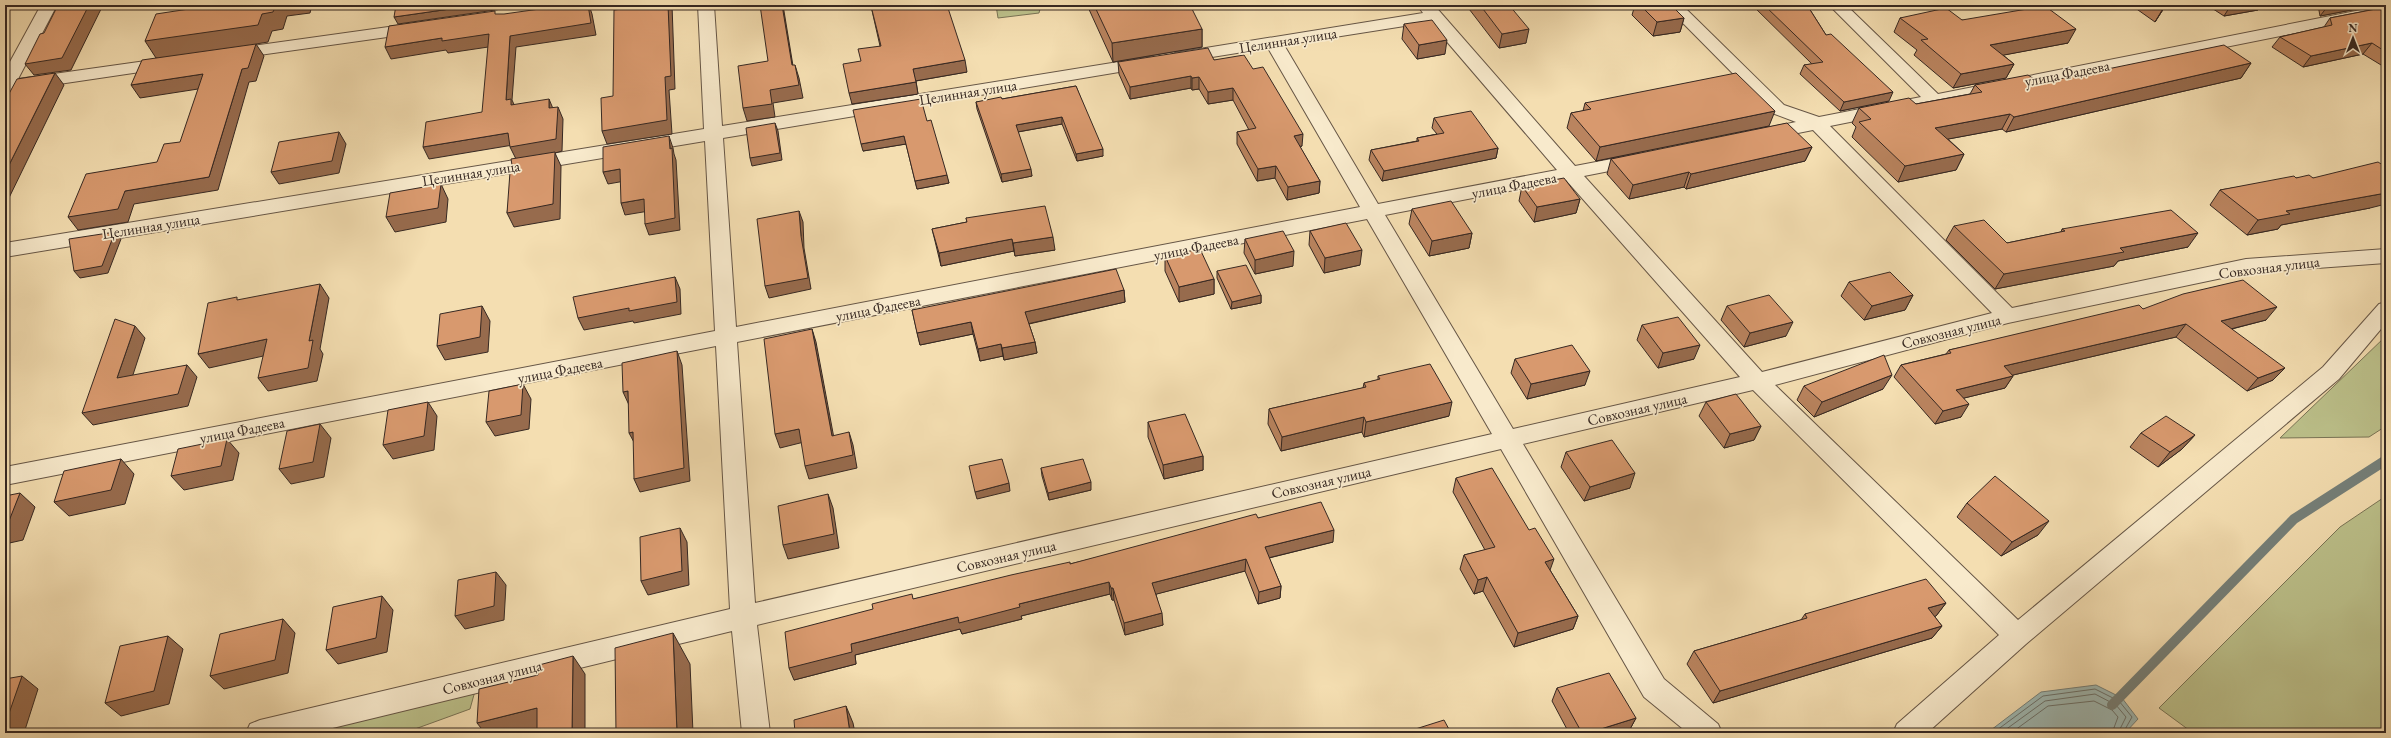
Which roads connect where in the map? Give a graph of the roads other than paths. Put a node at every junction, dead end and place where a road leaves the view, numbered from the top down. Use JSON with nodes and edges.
{"nodes":[{"id":1,"x":50,"y":5,"type":"edge"},
{"id":2,"x":706,"y":5,"type":"edge"},
{"id":3,"x":1673,"y":5,"type":"edge"},
{"id":4,"x":1837,"y":5,"type":"edge"},
{"id":5,"x":1430,"y":10,"type":"edge"},
{"id":6,"x":2386,"y":10,"type":"edge"},
{"id":7,"x":429,"y":26,"type":"edge"},
{"id":8,"x":1273,"y":42,"type":"junction"},
{"id":9,"x":218,"y":56,"type":"edge"},
{"id":10,"x":186,"y":60,"type":"edge"},
{"id":11,"x":5,"y":86,"type":"edge"},
{"id":12,"x":1933,"y":99,"type":"junction"},
{"id":13,"x":1816,"y":123,"type":"junction"},
{"id":14,"x":712,"y":134,"type":"junction"},
{"id":15,"x":1748,"y":137,"type":"edge"},
{"id":16,"x":1656,"y":157,"type":"edge"},
{"id":17,"x":1572,"y":174,"type":"junction"},
{"id":18,"x":1375,"y":212,"type":"junction"},
{"id":19,"x":5,"y":250,"type":"edge"},
{"id":20,"x":2386,"y":256,"type":"edge"},
{"id":21,"x":2386,"y":309,"type":"edge"},
{"id":22,"x":2008,"y":316,"type":"junction"},
{"id":23,"x":726,"y":338,"type":"junction"},
{"id":24,"x":1757,"y":381,"type":"junction"},
{"id":25,"x":1506,"y":439,"type":"junction"},
{"id":26,"x":5,"y":476,"type":"edge"},
{"id":27,"x":743,"y":617,"type":"junction"},
{"id":28,"x":2017,"y":636,"type":"junction"},
{"id":29,"x":260,"y":733,"type":"edge"},
{"id":30,"x":756,"y":733,"type":"edge"},
{"id":31,"x":1708,"y":733,"type":"edge"},
{"id":32,"x":1907,"y":733,"type":"edge"}],
"edges":[{"from":1,"to":11,"type":"street"},
{"from":2,"to":14,"type":"street"},
{"from":3,"to":13,"type":"street"},
{"from":4,"to":12,"type":"street"},
{"from":5,"to":8,"type":"street","name":"Целинная улица"},
{"from":5,"to":17,"type":"street"},
{"from":6,"to":12,"type":"street","name":"улица Фадеева"},
{"from":7,"to":9,"type":"street"},
{"from":8,"to":14,"type":"street","name":"Целинная улица"},
{"from":8,"to":18,"type":"street"},
{"from":10,"to":11,"type":"street"},
{"from":12,"to":13,"type":"street","name":"улица Фадеева"},
{"from":13,"to":15,"type":"street","name":"улица Фадеева"},
{"from":13,"to":22,"type":"street"},
{"from":14,"to":19,"type":"street","name":"Целинная улица"},
{"from":14,"to":23,"type":"street"},
{"from":16,"to":17,"type":"street","name":"улица Фадеева"},
{"from":17,"to":18,"type":"street","name":"улица Фадеева"},
{"from":17,"to":24,"type":"street"},
{"from":18,"to":23,"type":"street","name":"улица Фадеева"},
{"from":18,"to":25,"type":"street"},
{"from":20,"to":22,"type":"street","name":"Совхозная улица"},
{"from":21,"to":28,"type":"street"},
{"from":22,"to":24,"type":"street","name":"Совхозная улица"},
{"from":23,"to":26,"type":"street","name":"улица Фадеева"},
{"from":23,"to":27,"type":"street"},
{"from":24,"to":25,"type":"street","name":"Совхозная улица"},
{"from":24,"to":28,"type":"street"},
{"from":25,"to":27,"type":"street","name":"Совхозная улица"},
{"from":25,"to":31,"type":"street"},
{"from":27,"to":29,"type":"street","name":"Совхозная улица"},
{"from":27,"to":30,"type":"street"},
{"from":28,"to":32,"type":"street"}]}
